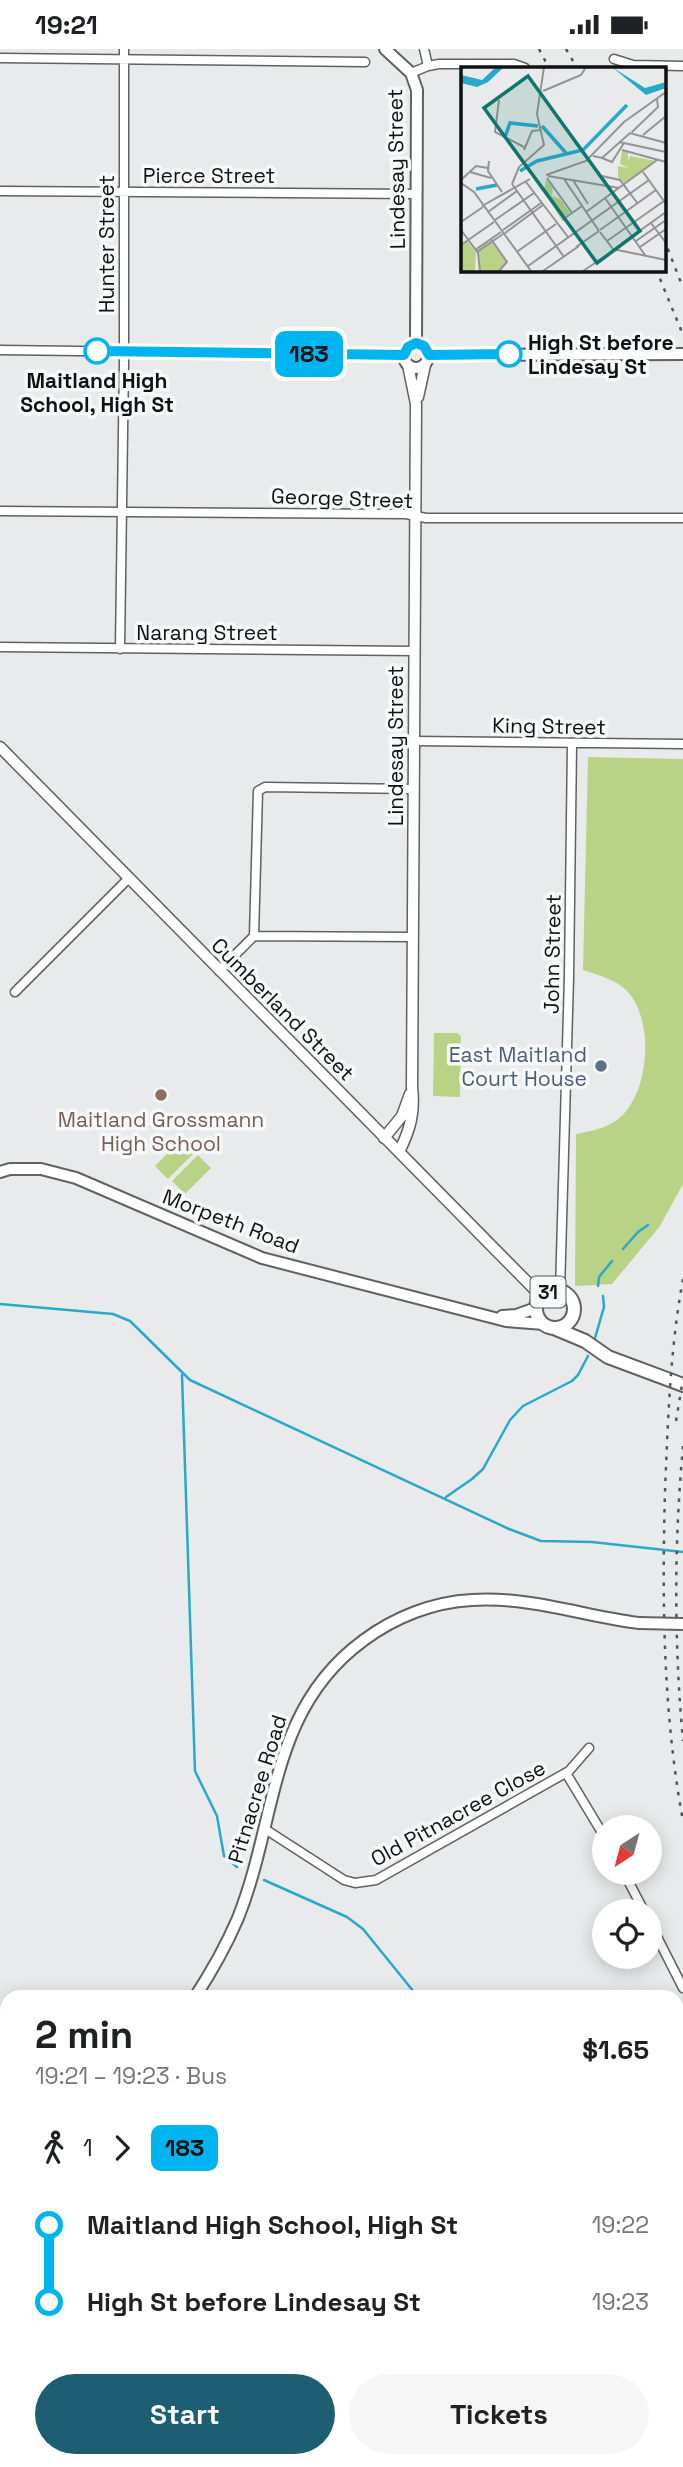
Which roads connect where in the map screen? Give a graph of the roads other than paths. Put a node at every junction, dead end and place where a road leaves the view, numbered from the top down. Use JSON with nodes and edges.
{"nodes":[{"id":1,"x":124,"y":49,"type":"edge"},
{"id":2,"x":385,"y":49,"type":"edge"},
{"id":3,"x":424,"y":49,"type":"edge"},
{"id":4,"x":0,"y":58,"type":"edge"},
{"id":5,"x":614,"y":58,"type":"dead end"},
{"id":6,"x":124,"y":60,"type":"junction"},
{"id":7,"x":365,"y":62,"type":"dead end"},
{"id":8,"x":428,"y":66,"type":"junction"},
{"id":9,"x":683,"y":66,"type":"edge"},
{"id":10,"x":522,"y":67,"type":"edge"},
{"id":11,"x":411,"y":73,"type":"junction"},
{"id":12,"x":0,"y":191,"type":"edge"},
{"id":13,"x":123,"y":192,"type":"junction"},
{"id":14,"x":417,"y":194,"type":"junction"},
{"id":15,"x":416,"y":343,"type":"junction"},
{"id":16,"x":0,"y":351,"type":"edge"},
{"id":17,"x":124,"y":351,"type":"junction"},
{"id":18,"x":680,"y":354,"type":"edge"},
{"id":19,"x":406,"y":360,"type":"junction"},
{"id":20,"x":427,"y":360,"type":"junction"},
{"id":21,"x":416,"y":404,"type":"junction"},
{"id":22,"x":0,"y":510,"type":"edge"},
{"id":23,"x":122,"y":513,"type":"junction"},
{"id":24,"x":416,"y":516,"type":"junction"},
{"id":25,"x":683,"y":518,"type":"edge"},
{"id":26,"x":0,"y":647,"type":"edge"},
{"id":27,"x":120,"y":649,"type":"junction"},
{"id":28,"x":415,"y":651,"type":"junction"},
{"id":29,"x":414,"y":741,"type":"junction"},
{"id":30,"x":572,"y":744,"type":"junction"},
{"id":31,"x":683,"y":744,"type":"edge"},
{"id":32,"x":0,"y":747,"type":"edge"},
{"id":33,"x":414,"y":789,"type":"junction"},
{"id":34,"x":128,"y":879,"type":"junction"},
{"id":35,"x":254,"y":936,"type":"junction"},
{"id":36,"x":413,"y":937,"type":"junction"},
{"id":37,"x":219,"y":971,"type":"junction"},
{"id":38,"x":15,"y":992,"type":"dead end"},
{"id":39,"x":412,"y":1087,"type":"junction"},
{"id":40,"x":384,"y":1138,"type":"junction"},
{"id":41,"x":399,"y":1152,"type":"junction"},
{"id":42,"x":0,"y":1173,"type":"edge"},
{"id":43,"x":560,"y":1291,"type":"junction"},
{"id":44,"x":539,"y":1302,"type":"junction"},
{"id":45,"x":574,"y":1310,"type":"junction"},
{"id":46,"x":493,"y":1316,"type":"junction"},
{"id":47,"x":549,"y":1326,"type":"junction"},
{"id":48,"x":585,"y":1341,"type":"junction"},
{"id":49,"x":683,"y":1385,"type":"edge"},
{"id":50,"x":683,"y":1624,"type":"edge"},
{"id":51,"x":589,"y":1748,"type":"dead end"},
{"id":52,"x":566,"y":1773,"type":"junction"},
{"id":53,"x":592,"y":1816,"type":"edge"},
{"id":54,"x":265,"y":1829,"type":"junction"},
{"id":55,"x":662,"y":1947,"type":"edge"},
{"id":56,"x":683,"y":1988,"type":"edge"},
{"id":57,"x":200,"y":1990,"type":"edge"}],
"edges":[{"from":1,"to":6,"type":"street","name":"Hunter Street"},
{"from":2,"to":11,"type":"main road"},
{"from":3,"to":8,"type":"street","name":"Lindesay Street"},
{"from":4,"to":6,"type":"street"},
{"from":5,"to":9,"type":"street"},
{"from":6,"to":7,"type":"street"},
{"from":6,"to":13,"type":"street","name":"Hunter Street"},
{"from":8,"to":10,"type":"street"},
{"from":8,"to":11,"type":"street","name":"Lindesay Street"},
{"from":11,"to":14,"type":"main road","name":"Lindesay Street"},
{"from":12,"to":13,"type":"street","name":"Pierce Street"},
{"from":13,"to":14,"type":"street","name":"Pierce Street"},
{"from":13,"to":17,"type":"street","name":"Hunter Street"},
{"from":14,"to":15,"type":"main road","name":"Lindesay Street"},
{"from":15,"to":19,"type":"main road"},
{"from":15,"to":20,"type":"main road"},
{"from":16,"to":17,"type":"street"},
{"from":17,"to":19,"type":"street"},
{"from":17,"to":23,"type":"street","name":"Hunter Street"},
{"from":18,"to":20,"type":"main road"},
{"from":19,"to":20,"type":"main road"},
{"from":19,"to":21,"type":"street","name":"Lindesay Street"},
{"from":20,"to":21,"type":"street","name":"Lindesay Street"},
{"from":21,"to":24,"type":"street","name":"Lindesay Street"},
{"from":22,"to":23,"type":"street","name":"George Street"},
{"from":23,"to":24,"type":"street","name":"George Street"},
{"from":23,"to":27,"type":"street","name":"Hunter Street"},
{"from":24,"to":25,"type":"street","name":"George Street"},
{"from":24,"to":28,"type":"street","name":"Lindesay Street"},
{"from":26,"to":27,"type":"street","name":"Narang Street"},
{"from":27,"to":28,"type":"street","name":"Narang Street"},
{"from":28,"to":29,"type":"street","name":"Lindesay Street"},
{"from":29,"to":30,"type":"street","name":"King Street"},
{"from":29,"to":33,"type":"street","name":"Lindesay Street"},
{"from":30,"to":31,"type":"street","name":"King Street"},
{"from":30,"to":43,"type":"street","name":"John Street"},
{"from":32,"to":34,"type":"street","name":"Cumberland Street"},
{"from":33,"to":35,"type":"street"},
{"from":33,"to":36,"type":"street","name":"Lindesay Street"},
{"from":34,"to":37,"type":"street","name":"Cumberland Street"},
{"from":34,"to":38,"type":"street"},
{"from":35,"to":36,"type":"street"},
{"from":35,"to":37,"type":"street"},
{"from":36,"to":39,"type":"street","name":"Lindesay Street"},
{"from":37,"to":40,"type":"street","name":"Cumberland Street"},
{"from":39,"to":40,"type":"street","name":"Lindesay Street"},
{"from":39,"to":41,"type":"street","name":"Lindesay Street"},
{"from":40,"to":41,"type":"street","name":"Cumberland Street"},
{"from":41,"to":44,"type":"street","name":"Cumberland Street"},
{"from":42,"to":46,"type":"main road","name":"Morpeth Road","number":"31"},
{"from":43,"to":44,"type":"main road","number":"31"},
{"from":43,"to":45,"type":"main road","number":"31"},
{"from":44,"to":46,"type":"main road","name":"Morpeth Road","number":"31"},
{"from":44,"to":47,"type":"main road","number":"31"},
{"from":45,"to":47,"type":"main road","number":"31"},
{"from":45,"to":48,"type":"main road","number":"31"},
{"from":46,"to":47,"type":"main road","name":"Morpeth Road","number":"31"},
{"from":47,"to":48,"type":"main road","number":"31"},
{"from":48,"to":49,"type":"main road","number":"31"},
{"from":50,"to":54,"type":"main road","name":"Pitnacree Road","bridge":true},
{"from":51,"to":52,"type":"street","name":"Old Pitnacree Close"},
{"from":52,"to":53,"type":"street"},
{"from":52,"to":54,"type":"street","name":"Old Pitnacree Close"},
{"from":54,"to":57,"type":"main road","name":"Pitnacree Road"},
{"from":55,"to":56,"type":"street"}]}
